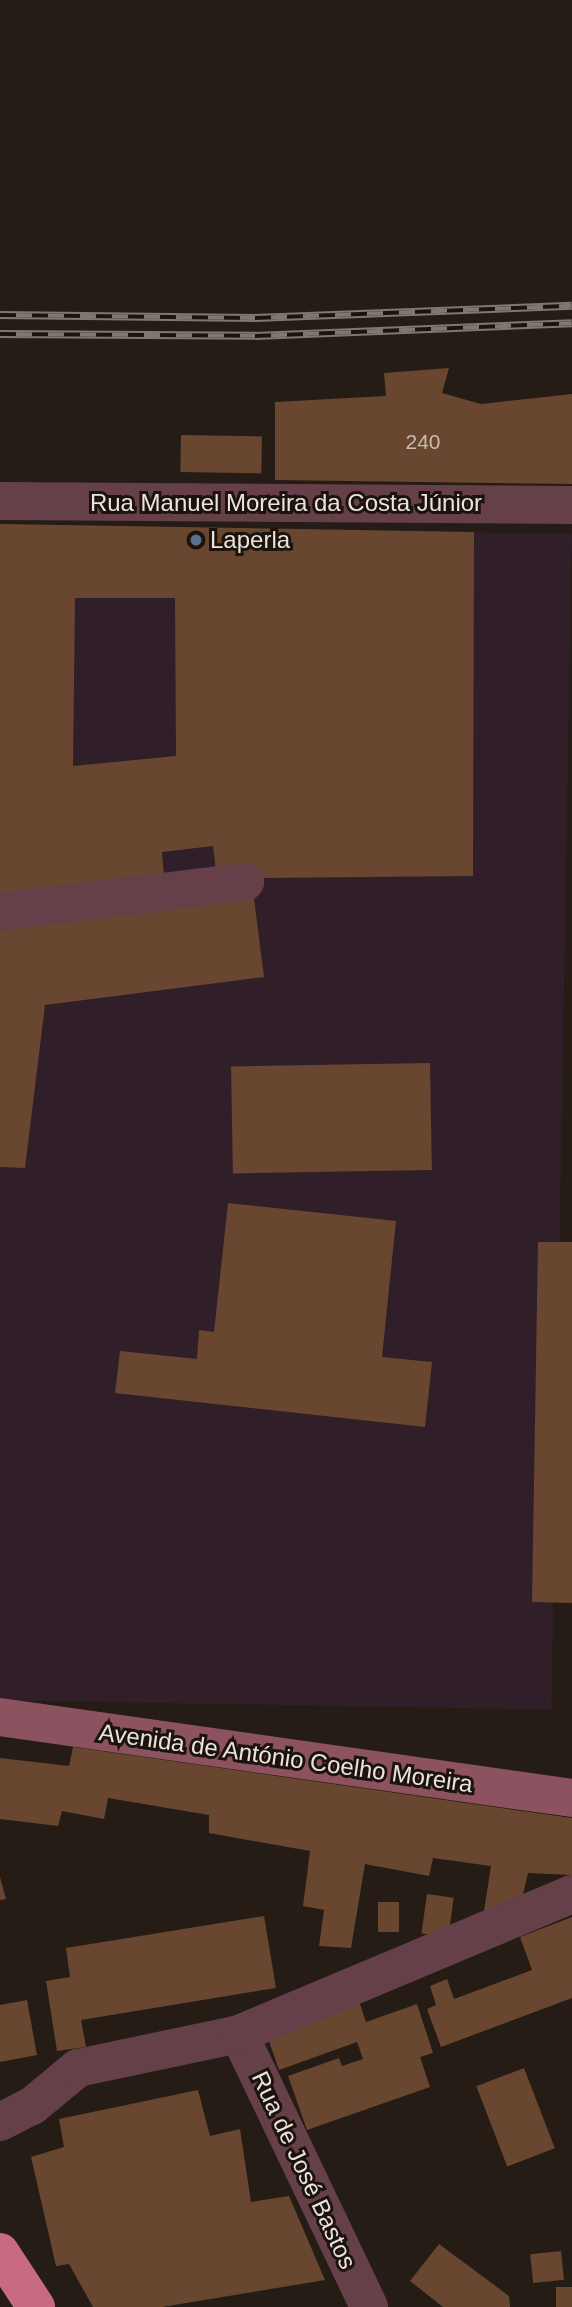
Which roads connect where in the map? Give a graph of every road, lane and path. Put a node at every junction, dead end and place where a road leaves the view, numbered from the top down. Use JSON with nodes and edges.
{"nodes":[{"id":1,"x":0,"y":501,"type":"edge"},
{"id":2,"x":572,"y":505,"type":"edge"},
{"id":3,"x":245,"y":882,"type":"dead end"},
{"id":4,"x":0,"y":912,"type":"edge"},
{"id":5,"x":0,"y":1717,"type":"edge"},
{"id":6,"x":572,"y":1798,"type":"edge"},
{"id":7,"x":572,"y":1894,"type":"edge"},
{"id":8,"x":239,"y":2034,"type":"junction"},
{"id":9,"x":0,"y":2122,"type":"edge"},
{"id":10,"x":0,"y":2252,"type":"edge"},
{"id":11,"x":36,"y":2307,"type":"edge"},
{"id":12,"x":369,"y":2307,"type":"edge"}],
"edges":[{"from":1,"to":2,"type":"street","name":"Rua Manuel Moreira da Costa Júnior"},
{"from":3,"to":4,"type":"street"},
{"from":5,"to":6,"type":"main road","name":"Avenida de António Coelho Moreira"},
{"from":7,"to":8,"type":"street"},
{"from":8,"to":9,"type":"street"},
{"from":8,"to":12,"type":"street","name":"Rua de José Bastos"},
{"from":10,"to":11,"type":"highway"}]}
